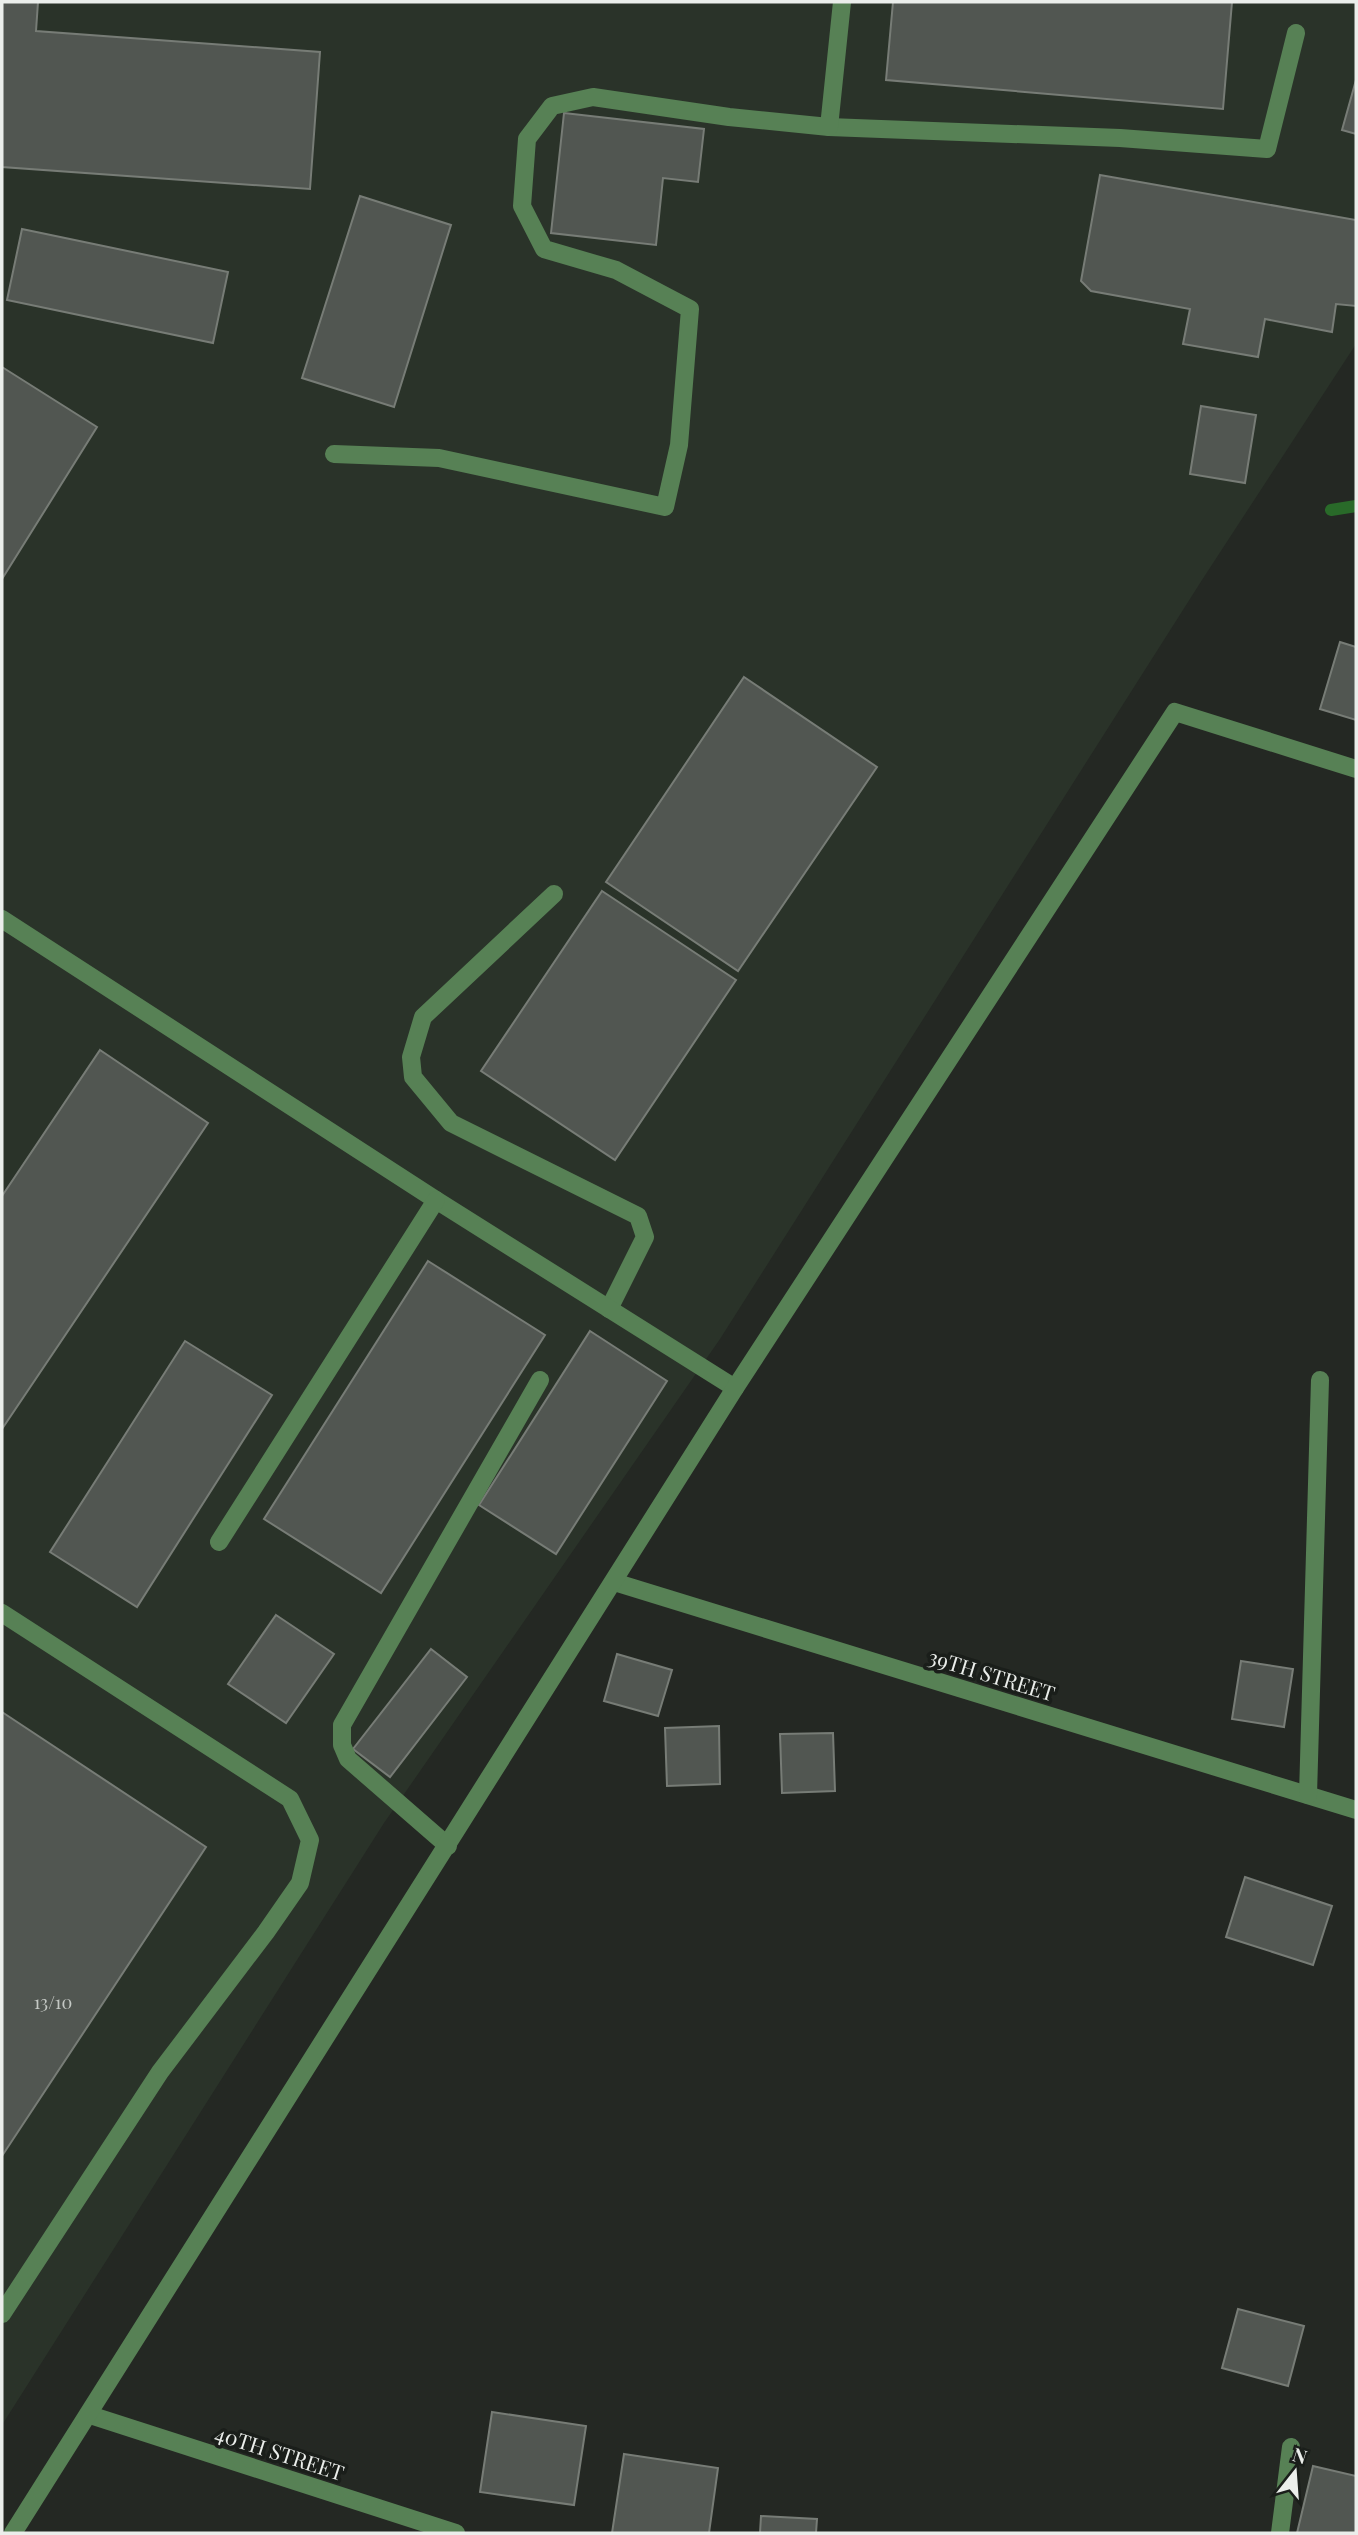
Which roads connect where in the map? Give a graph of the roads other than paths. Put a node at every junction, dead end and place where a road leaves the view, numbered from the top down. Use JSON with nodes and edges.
{"nodes":[{"id":1,"x":842,"y":2,"type":"edge"},
{"id":2,"x":1296,"y":33,"type":"dead end"},
{"id":3,"x":829,"y":127,"type":"junction"},
{"id":4,"x":334,"y":454,"type":"dead end"},
{"id":5,"x":1356,"y":769,"type":"edge"},
{"id":6,"x":554,"y":894,"type":"dead end"},
{"id":7,"x":2,"y":919,"type":"edge"},
{"id":8,"x":436,"y":1200,"type":"junction"},
{"id":9,"x":609,"y":1308,"type":"junction"},
{"id":10,"x":540,"y":1380,"type":"dead end"},
{"id":11,"x":1320,"y":1380,"type":"dead end"},
{"id":12,"x":735,"y":1388,"type":"junction"},
{"id":13,"x":219,"y":1542,"type":"dead end"},
{"id":14,"x":614,"y":1582,"type":"junction"},
{"id":15,"x":2,"y":1613,"type":"edge"},
{"id":16,"x":1308,"y":1795,"type":"junction"},
{"id":17,"x":1356,"y":1810,"type":"edge"},
{"id":18,"x":448,"y":1846,"type":"junction"},
{"id":19,"x":2,"y":2314,"type":"edge"},
{"id":20,"x":90,"y":2415,"type":"junction"},
{"id":21,"x":1291,"y":2447,"type":"dead end"},
{"id":22,"x":13,"y":2533,"type":"edge"},
{"id":23,"x":456,"y":2533,"type":"edge"},
{"id":24,"x":1280,"y":2533,"type":"edge"}],
"edges":[{"from":1,"to":3,"type":"street"},
{"from":2,"to":3,"type":"street"},
{"from":3,"to":4,"type":"street"},
{"from":5,"to":12,"type":"street"},
{"from":6,"to":9,"type":"street"},
{"from":7,"to":8,"type":"street"},
{"from":8,"to":9,"type":"street"},
{"from":8,"to":13,"type":"street"},
{"from":9,"to":12,"type":"street"},
{"from":10,"to":18,"type":"street"},
{"from":11,"to":16,"type":"street"},
{"from":12,"to":14,"type":"street"},
{"from":14,"to":16,"type":"street","name":"39TH STREET"},
{"from":14,"to":18,"type":"street"},
{"from":15,"to":19,"type":"street"},
{"from":16,"to":17,"type":"street","name":"39TH STREET"},
{"from":18,"to":20,"type":"street"},
{"from":20,"to":22,"type":"street"},
{"from":20,"to":23,"type":"street","name":"40TH STREET"},
{"from":21,"to":24,"type":"street"}]}
